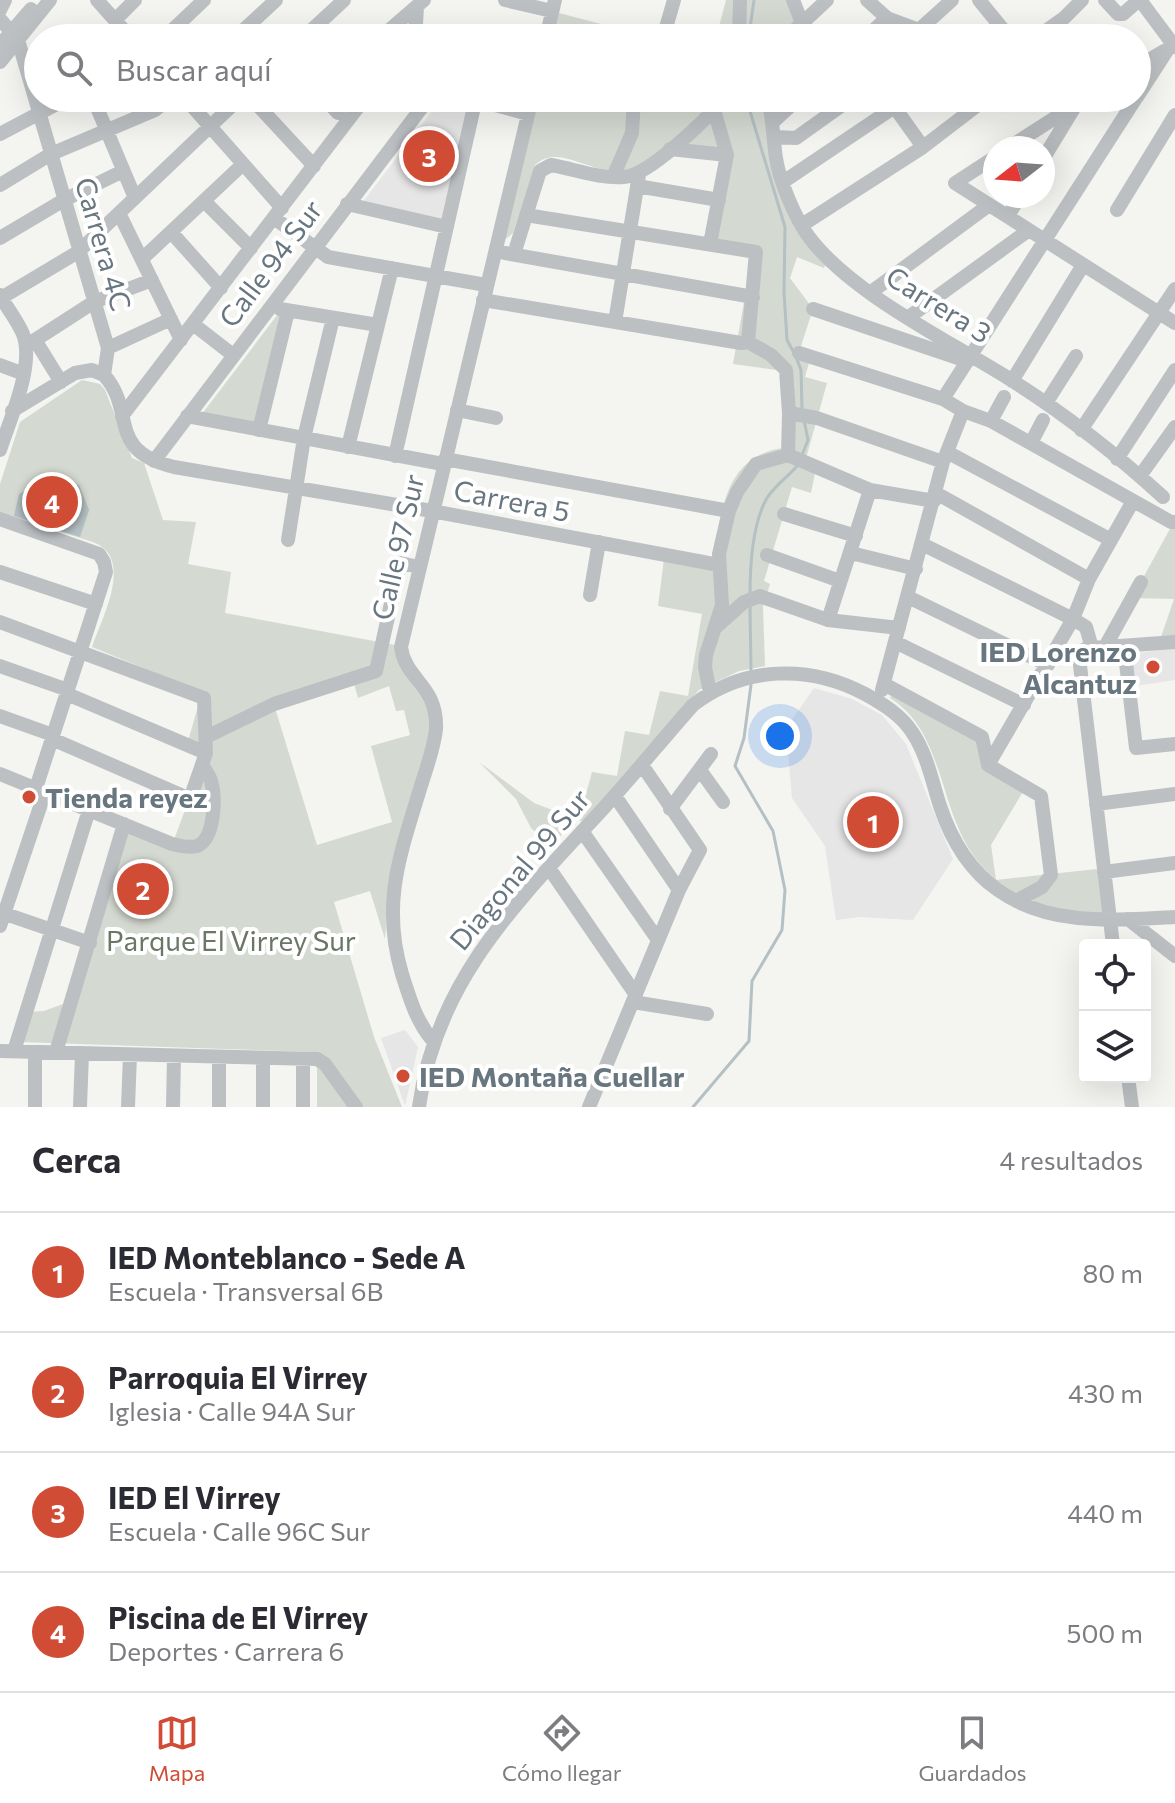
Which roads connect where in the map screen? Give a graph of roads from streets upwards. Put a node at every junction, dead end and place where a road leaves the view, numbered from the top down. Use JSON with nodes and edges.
{"nodes":[{"id":1,"x":5,"y":0,"type":"edge"},
{"id":2,"x":39,"y":0,"type":"edge"},
{"id":3,"x":50,"y":0,"type":"edge"},
{"id":4,"x":97,"y":0,"type":"edge"},
{"id":5,"x":135,"y":0,"type":"edge"},
{"id":6,"x":204,"y":0,"type":"edge"},
{"id":7,"x":276,"y":0,"type":"edge"},
{"id":8,"x":344,"y":0,"type":"edge"},
{"id":9,"x":505,"y":0,"type":"edge"},
{"id":10,"x":674,"y":0,"type":"edge"},
{"id":11,"x":740,"y":0,"type":"edge"},
{"id":12,"x":793,"y":0,"type":"edge"},
{"id":13,"x":827,"y":0,"type":"edge"},
{"id":14,"x":867,"y":0,"type":"edge"},
{"id":15,"x":952,"y":0,"type":"edge"},
{"id":16,"x":979,"y":0,"type":"edge"},
{"id":17,"x":1082,"y":0,"type":"edge"},
{"id":18,"x":1105,"y":0,"type":"edge"},
{"id":19,"x":1140,"y":0,"type":"edge"},
{"id":20,"x":421,"y":3,"type":"edge"},
{"id":21,"x":554,"y":6,"type":"edge"},
{"id":22,"x":0,"y":10,"type":"edge"},
{"id":23,"x":887,"y":18,"type":"junction"},
{"id":24,"x":0,"y":19,"type":"edge"},
{"id":25,"x":115,"y":20,"type":"junction"},
{"id":26,"x":802,"y":23,"type":"joint"},
{"id":27,"x":26,"y":24,"type":"edge"},
{"id":28,"x":119,"y":24,"type":"edge"},
{"id":29,"x":179,"y":24,"type":"edge"},
{"id":30,"x":250,"y":24,"type":"edge"},
{"id":31,"x":319,"y":24,"type":"edge"},
{"id":32,"x":396,"y":24,"type":"edge"},
{"id":33,"x":416,"y":24,"type":"edge"},
{"id":34,"x":667,"y":24,"type":"edge"},
{"id":35,"x":739,"y":24,"type":"edge"},
{"id":36,"x":880,"y":24,"type":"edge"},
{"id":37,"x":897,"y":24,"type":"edge"},
{"id":38,"x":925,"y":24,"type":"edge"},
{"id":39,"x":997,"y":24,"type":"edge"},
{"id":40,"x":1056,"y":24,"type":"edge"},
{"id":41,"x":24,"y":26,"type":"edge"},
{"id":42,"x":14,"y":36,"type":"junction"},
{"id":43,"x":0,"y":45,"type":"edge"},
{"id":44,"x":1172,"y":46,"type":"edge"},
{"id":45,"x":24,"y":52,"type":"edge"},
{"id":46,"x":1151,"y":59,"type":"edge"},
{"id":47,"x":0,"y":62,"type":"edge"},
{"id":48,"x":1151,"y":77,"type":"edge"},
{"id":49,"x":99,"y":112,"type":"edge"},
{"id":50,"x":150,"y":112,"type":"edge"},
{"id":51,"x":197,"y":112,"type":"edge"},
{"id":52,"x":226,"y":112,"type":"edge"},
{"id":53,"x":264,"y":112,"type":"edge"},
{"id":54,"x":354,"y":112,"type":"edge"},
{"id":55,"x":418,"y":112,"type":"edge"},
{"id":56,"x":470,"y":112,"type":"edge"},
{"id":57,"x":521,"y":112,"type":"edge"},
{"id":58,"x":633,"y":112,"type":"edge"},
{"id":59,"x":712,"y":112,"type":"edge"},
{"id":60,"x":715,"y":112,"type":"edge"},
{"id":61,"x":772,"y":112,"type":"edge"},
{"id":62,"x":784,"y":112,"type":"edge"},
{"id":63,"x":832,"y":112,"type":"edge"},
{"id":64,"x":880,"y":112,"type":"edge"},
{"id":65,"x":898,"y":112,"type":"edge"},
{"id":66,"x":969,"y":112,"type":"edge"},
{"id":67,"x":1064,"y":112,"type":"edge"},
{"id":68,"x":1074,"y":112,"type":"edge"},
{"id":69,"x":1127,"y":112,"type":"edge"},
{"id":70,"x":39,"y":113,"type":"joint"},
{"id":71,"x":528,"y":114,"type":"joint"},
{"id":72,"x":1175,"y":115,"type":"edge"},
{"id":73,"x":774,"y":121,"type":"junction"},
{"id":74,"x":210,"y":127,"type":"junction"},
{"id":75,"x":106,"y":129,"type":"junction"},
{"id":76,"x":0,"y":134,"type":"edge"},
{"id":77,"x":1027,"y":136,"type":"edge"},
{"id":78,"x":775,"y":137,"type":"junction"},
{"id":79,"x":1055,"y":141,"type":"edge"},
{"id":80,"x":923,"y":147,"type":"junction"},
{"id":81,"x":670,"y":149,"type":"junction"},
{"id":82,"x":51,"y":154,"type":"junction"},
{"id":83,"x":727,"y":155,"type":"junction"},
{"id":84,"x":243,"y":164,"type":"junction"},
{"id":85,"x":983,"y":165,"type":"edge"},
{"id":86,"x":314,"y":166,"type":"junction"},
{"id":87,"x":123,"y":171,"type":"junction"},
{"id":88,"x":613,"y":177,"type":"junction"},
{"id":89,"x":638,"y":180,"type":"junction"},
{"id":90,"x":783,"y":182,"type":"junction"},
{"id":91,"x":0,"y":185,"type":"edge"},
{"id":92,"x":135,"y":198,"type":"junction"},
{"id":93,"x":64,"y":200,"type":"junction"},
{"id":94,"x":719,"y":200,"type":"junction"},
{"id":95,"x":204,"y":201,"type":"junction"},
{"id":96,"x":983,"y":201,"type":"edge"},
{"id":97,"x":347,"y":204,"type":"junction"},
{"id":98,"x":985,"y":208,"type":"edge"},
{"id":99,"x":994,"y":208,"type":"edge"},
{"id":100,"x":1013,"y":208,"type":"edge"},
{"id":101,"x":1117,"y":210,"type":"dead end"},
{"id":102,"x":119,"y":213,"type":"junction"},
{"id":103,"x":278,"y":213,"type":"junction"},
{"id":104,"x":526,"y":215,"type":"junction"},
{"id":105,"x":1008,"y":216,"type":"junction"},
{"id":106,"x":802,"y":225,"type":"junction"},
{"id":107,"x":447,"y":227,"type":"junction"},
{"id":108,"x":1029,"y":230,"type":"junction"},
{"id":109,"x":629,"y":231,"type":"junction"},
{"id":110,"x":171,"y":232,"type":"junction"},
{"id":111,"x":0,"y":238,"type":"edge"},
{"id":112,"x":1045,"y":240,"type":"junction"},
{"id":113,"x":710,"y":244,"type":"junction"},
{"id":114,"x":251,"y":248,"type":"junction"},
{"id":115,"x":313,"y":248,"type":"junction"},
{"id":116,"x":494,"y":251,"type":"junction"},
{"id":117,"x":78,"y":252,"type":"junction"},
{"id":118,"x":514,"y":254,"type":"junction"},
{"id":119,"x":142,"y":259,"type":"junction"},
{"id":120,"x":1083,"y":265,"type":"junction"},
{"id":121,"x":392,"y":268,"type":"junction"},
{"id":122,"x":623,"y":274,"type":"junction"},
{"id":123,"x":436,"y":276,"type":"junction"},
{"id":124,"x":152,"y":280,"type":"junction"},
{"id":125,"x":486,"y":285,"type":"junction"},
{"id":126,"x":221,"y":288,"type":"junction"},
{"id":127,"x":1175,"y":289,"type":"edge"},
{"id":128,"x":870,"y":293,"type":"junction"},
{"id":129,"x":1,"y":297,"type":"edge"},
{"id":130,"x":753,"y":297,"type":"junction"},
{"id":131,"x":483,"y":300,"type":"junction"},
{"id":132,"x":94,"y":302,"type":"junction"},
{"id":133,"x":270,"y":305,"type":"junction"},
{"id":134,"x":813,"y":309,"type":"dead end"},
{"id":135,"x":288,"y":311,"type":"junction"},
{"id":136,"x":1159,"y":313,"type":"junction"},
{"id":137,"x":909,"y":317,"type":"junction"},
{"id":138,"x":333,"y":318,"type":"junction"},
{"id":139,"x":171,"y":319,"type":"junction"},
{"id":140,"x":615,"y":322,"type":"junction"},
{"id":141,"x":1175,"y":323,"type":"edge"},
{"id":142,"x":193,"y":324,"type":"junction"},
{"id":143,"x":378,"y":325,"type":"junction"},
{"id":144,"x":181,"y":340,"type":"junction"},
{"id":145,"x":745,"y":342,"type":"junction"},
{"id":146,"x":108,"y":348,"type":"junction"},
{"id":147,"x":799,"y":353,"type":"dead end"},
{"id":148,"x":233,"y":355,"type":"junction"},
{"id":149,"x":1076,"y":356,"type":"dead end"},
{"id":150,"x":969,"y":358,"type":"junction"},
{"id":151,"x":0,"y":365,"type":"edge"},
{"id":152,"x":1175,"y":370,"type":"edge"},
{"id":153,"x":24,"y":374,"type":"junction"},
{"id":154,"x":104,"y":375,"type":"junction"},
{"id":155,"x":1012,"y":381,"type":"junction"},
{"id":156,"x":61,"y":382,"type":"junction"},
{"id":157,"x":1004,"y":397,"type":"dead end"},
{"id":158,"x":943,"y":399,"type":"junction"},
{"id":159,"x":1046,"y":403,"type":"junction"},
{"id":160,"x":457,"y":410,"type":"junction"},
{"id":161,"x":963,"y":411,"type":"junction"},
{"id":162,"x":798,"y":414,"type":"junction"},
{"id":163,"x":122,"y":416,"type":"junction"},
{"id":164,"x":187,"y":416,"type":"junction"},
{"id":165,"x":7,"y":417,"type":"edge"},
{"id":166,"x":496,"y":418,"type":"dead end"},
{"id":167,"x":1043,"y":420,"type":"dead end"},
{"id":168,"x":991,"y":421,"type":"junction"},
{"id":169,"x":1175,"y":427,"type":"edge"},
{"id":170,"x":259,"y":430,"type":"junction"},
{"id":171,"x":1081,"y":430,"type":"junction"},
{"id":172,"x":304,"y":438,"type":"junction"},
{"id":173,"x":1031,"y":443,"type":"junction"},
{"id":174,"x":348,"y":447,"type":"junction"},
{"id":175,"x":0,"y":450,"type":"edge"},
{"id":176,"x":395,"y":456,"type":"junction"},
{"id":177,"x":796,"y":457,"type":"junction"},
{"id":178,"x":945,"y":457,"type":"junction"},
{"id":179,"x":1117,"y":459,"type":"junction"},
{"id":180,"x":154,"y":461,"type":"junction"},
{"id":181,"x":444,"y":462,"type":"junction"},
{"id":182,"x":1140,"y":476,"type":"junction"},
{"id":183,"x":296,"y":487,"type":"junction"},
{"id":184,"x":870,"y":490,"type":"junction"},
{"id":185,"x":935,"y":497,"type":"junction"},
{"id":186,"x":1163,"y":497,"type":"dead end"},
{"id":187,"x":1133,"y":501,"type":"junction"},
{"id":188,"x":432,"y":511,"type":"junction"},
{"id":189,"x":729,"y":511,"type":"junction"},
{"id":190,"x":784,"y":514,"type":"dead end"},
{"id":191,"x":0,"y":519,"type":"edge"},
{"id":192,"x":1174,"y":522,"type":"edge"},
{"id":193,"x":856,"y":536,"type":"junction"},
{"id":194,"x":288,"y":540,"type":"dead end"},
{"id":195,"x":1111,"y":540,"type":"junction"},
{"id":196,"x":599,"y":542,"type":"junction"},
{"id":197,"x":922,"y":544,"type":"junction"},
{"id":198,"x":851,"y":553,"type":"junction"},
{"id":199,"x":767,"y":555,"type":"dead end"},
{"id":200,"x":719,"y":565,"type":"junction"},
{"id":201,"x":419,"y":567,"type":"junction"},
{"id":202,"x":916,"y":569,"type":"junction"},
{"id":203,"x":0,"y":572,"type":"edge"},
{"id":204,"x":1089,"y":579,"type":"junction"},
{"id":205,"x":840,"y":581,"type":"junction"},
{"id":206,"x":1141,"y":582,"type":"dead end"},
{"id":207,"x":590,"y":595,"type":"dead end"},
{"id":208,"x":908,"y":597,"type":"junction"},
{"id":209,"x":96,"y":604,"type":"junction"},
{"id":210,"x":1073,"y":619,"type":"junction"},
{"id":211,"x":828,"y":620,"type":"junction"},
{"id":212,"x":0,"y":622,"type":"edge"},
{"id":213,"x":715,"y":628,"type":"junction"},
{"id":214,"x":897,"y":635,"type":"junction"},
{"id":215,"x":1175,"y":642,"type":"edge"},
{"id":216,"x":1124,"y":646,"type":"junction"},
{"id":217,"x":1093,"y":649,"type":"junction"},
{"id":218,"x":80,"y":652,"type":"junction"},
{"id":219,"x":1048,"y":665,"type":"junction"},
{"id":220,"x":0,"y":666,"type":"edge"},
{"id":221,"x":884,"y":684,"type":"junction"},
{"id":222,"x":67,"y":692,"type":"junction"},
{"id":223,"x":710,"y":693,"type":"junction"},
{"id":224,"x":879,"y":702,"type":"junction"},
{"id":225,"x":1024,"y":705,"type":"junction"},
{"id":226,"x":0,"y":716,"type":"edge"},
{"id":227,"x":53,"y":737,"type":"junction"},
{"id":228,"x":206,"y":737,"type":"junction"},
{"id":229,"x":1175,"y":744,"type":"edge"},
{"id":230,"x":711,"y":754,"type":"dead end"},
{"id":231,"x":204,"y":759,"type":"junction"},
{"id":232,"x":642,"y":765,"type":"junction"},
{"id":233,"x":988,"y":765,"type":"junction"},
{"id":234,"x":700,"y":770,"type":"junction"},
{"id":235,"x":0,"y":775,"type":"edge"},
{"id":236,"x":41,"y":790,"type":"junction"},
{"id":237,"x":1175,"y":794,"type":"edge"},
{"id":238,"x":615,"y":796,"type":"junction"},
{"id":239,"x":723,"y":802,"type":"dead end"},
{"id":240,"x":1096,"y":804,"type":"junction"},
{"id":241,"x":670,"y":809,"type":"junction"},
{"id":242,"x":89,"y":810,"type":"junction"},
{"id":243,"x":124,"y":824,"type":"junction"},
{"id":244,"x":582,"y":831,"type":"junction"},
{"id":245,"x":1175,"y":863,"type":"edge"},
{"id":246,"x":549,"y":868,"type":"junction"},
{"id":247,"x":1104,"y":872,"type":"junction"},
{"id":248,"x":679,"y":890,"type":"junction"},
{"id":249,"x":1016,"y":901,"type":"junction"},
{"id":250,"x":1,"y":917,"type":"edge"},
{"id":251,"x":1175,"y":917,"type":"edge"},
{"id":252,"x":1128,"y":919,"type":"junction"},
{"id":253,"x":1110,"y":920,"type":"junction"},
{"id":254,"x":52,"y":930,"type":"junction"},
{"id":255,"x":1112,"y":939,"type":"edge"},
{"id":256,"x":658,"y":940,"type":"junction"},
{"id":257,"x":90,"y":943,"type":"junction"},
{"id":258,"x":1175,"y":956,"type":"edge"},
{"id":259,"x":635,"y":998,"type":"junction"},
{"id":260,"x":707,"y":1014,"type":"dead end"},
{"id":261,"x":433,"y":1041,"type":"junction"},
{"id":262,"x":7,"y":1051,"type":"edge"},
{"id":263,"x":35,"y":1052,"type":"junction"},
{"id":264,"x":56,"y":1052,"type":"junction"},
{"id":265,"x":82,"y":1054,"type":"junction"},
{"id":266,"x":130,"y":1055,"type":"junction"},
{"id":267,"x":174,"y":1056,"type":"junction"},
{"id":268,"x":219,"y":1057,"type":"junction"},
{"id":269,"x":263,"y":1058,"type":"junction"},
{"id":270,"x":303,"y":1059,"type":"junction"},
{"id":271,"x":1129,"y":1083,"type":"edge"},
{"id":272,"x":35,"y":1107,"type":"edge"},
{"id":273,"x":80,"y":1107,"type":"edge"},
{"id":274,"x":128,"y":1107,"type":"edge"},
{"id":275,"x":173,"y":1107,"type":"edge"},
{"id":276,"x":219,"y":1107,"type":"edge"},
{"id":277,"x":263,"y":1107,"type":"edge"},
{"id":278,"x":303,"y":1107,"type":"edge"},
{"id":279,"x":356,"y":1107,"type":"edge"},
{"id":280,"x":419,"y":1107,"type":"edge"},
{"id":281,"x":589,"y":1107,"type":"edge"},
{"id":282,"x":1132,"y":1107,"type":"edge"}],
"edges":[{"from":1,"to":22,"type":"street"},
{"from":2,"to":42,"type":"street"},
{"from":3,"to":27,"type":"street"},
{"from":4,"to":25,"type":"street"},
{"from":5,"to":25,"type":"street"},
{"from":6,"to":29,"type":"street"},
{"from":7,"to":30,"type":"street"},
{"from":8,"to":31,"type":"street"},
{"from":9,"to":21,"type":"street"},
{"from":10,"to":34,"type":"street"},
{"from":11,"to":35,"type":"street"},
{"from":12,"to":26,"type":"street"},
{"from":13,"to":26,"type":"street"},
{"from":14,"to":23,"type":"street"},
{"from":15,"to":38,"type":"street"},
{"from":16,"to":39,"type":"street"},
{"from":17,"to":40,"type":"street"},
{"from":18,"to":19,"type":"street"},
{"from":19,"to":44,"type":"street"},
{"from":20,"to":32,"type":"street"},
{"from":20,"to":33,"type":"street"},
{"from":23,"to":36,"type":"street"},
{"from":23,"to":37,"type":"street"},
{"from":24,"to":42,"type":"street"},
{"from":25,"to":28,"type":"street"},
{"from":41,"to":42,"type":"street"},
{"from":42,"to":43,"type":"street"},
{"from":42,"to":45,"type":"street","name":"Carrera 4C"},
{"from":42,"to":47,"type":"street"},
{"from":44,"to":46,"type":"street"},
{"from":44,"to":48,"type":"street"},
{"from":49,"to":75,"type":"street"},
{"from":50,"to":75,"type":"street"},
{"from":51,"to":74,"type":"street"},
{"from":52,"to":74,"type":"street"},
{"from":53,"to":86,"type":"street"},
{"from":54,"to":86,"type":"street"},
{"from":55,"to":97,"type":"street","name":"Calle 94 Sur"},
{"from":56,"to":107,"type":"street"},
{"from":57,"to":71,"type":"street"},
{"from":58,"to":88,"type":"street"},
{"from":59,"to":81,"type":"street"},
{"from":60,"to":83,"type":"street"},
{"from":61,"to":73,"type":"street","name":"Carrera 3"},
{"from":62,"to":73,"type":"street"},
{"from":63,"to":78,"type":"street"},
{"from":64,"to":90,"type":"street"},
{"from":65,"to":80,"type":"street"},
{"from":66,"to":80,"type":"street"},
{"from":67,"to":77,"type":"street"},
{"from":68,"to":79,"type":"street"},
{"from":69,"to":112,"type":"street"},
{"from":70,"to":76,"type":"street"},
{"from":70,"to":82,"type":"street","name":"Carrera 4C"},
{"from":71,"to":116,"type":"street","name":"Calle 97 Sur"},
{"from":72,"to":101,"type":"street"},
{"from":73,"to":78,"type":"street","name":"Carrera 3"},
{"from":74,"to":84,"type":"street"},
{"from":74,"to":92,"type":"street"},
{"from":75,"to":82,"type":"street"},
{"from":75,"to":87,"type":"street"},
{"from":78,"to":90,"type":"street","name":"Carrera 3"},
{"from":80,"to":106,"type":"street"},
{"from":81,"to":83,"type":"street"},
{"from":81,"to":89,"type":"street"},
{"from":82,"to":91,"type":"street"},
{"from":82,"to":93,"type":"street","name":"Carrera 4C"},
{"from":83,"to":94,"type":"street"},
{"from":84,"to":95,"type":"street"},
{"from":84,"to":103,"type":"street"},
{"from":85,"to":96,"type":"street"},
{"from":86,"to":103,"type":"street"},
{"from":87,"to":92,"type":"street"},
{"from":87,"to":93,"type":"street"},
{"from":88,"to":89,"type":"street"},
{"from":88,"to":104,"type":"street"},
{"from":89,"to":94,"type":"street"},
{"from":89,"to":109,"type":"street"},
{"from":90,"to":106,"type":"street","name":"Carrera 3"},
{"from":92,"to":102,"type":"street"},
{"from":93,"to":111,"type":"street"},
{"from":93,"to":117,"type":"street","name":"Carrera 4C"},
{"from":94,"to":113,"type":"street"},
{"from":95,"to":110,"type":"street"},
{"from":95,"to":114,"type":"street"},
{"from":97,"to":107,"type":"street"},
{"from":97,"to":115,"type":"street","name":"Calle 94 Sur"},
{"from":98,"to":128,"type":"street"},
{"from":99,"to":105,"type":"street"},
{"from":100,"to":105,"type":"street"},
{"from":102,"to":117,"type":"street"},
{"from":102,"to":119,"type":"street"},
{"from":103,"to":114,"type":"street"},
{"from":103,"to":115,"type":"street"},
{"from":104,"to":109,"type":"street"},
{"from":104,"to":118,"type":"street"},
{"from":105,"to":108,"type":"street"},
{"from":106,"to":128,"type":"street","name":"Carrera 3"},
{"from":107,"to":123,"type":"street"},
{"from":108,"to":112,"type":"street"},
{"from":108,"to":137,"type":"street"},
{"from":109,"to":113,"type":"street"},
{"from":109,"to":122,"type":"street"},
{"from":110,"to":119,"type":"street"},
{"from":110,"to":126,"type":"street"},
{"from":112,"to":120,"type":"street"},
{"from":112,"to":150,"type":"street"},
{"from":113,"to":130,"type":"street"},
{"from":114,"to":126,"type":"street"},
{"from":115,"to":121,"type":"street"},
{"from":115,"to":133,"type":"street","name":"Calle 94 Sur"},
{"from":116,"to":118,"type":"street"},
{"from":116,"to":125,"type":"street","name":"Calle 97 Sur"},
{"from":117,"to":129,"type":"street"},
{"from":117,"to":132,"type":"street","name":"Carrera 4C"},
{"from":118,"to":122,"type":"street"},
{"from":119,"to":124,"type":"street"},
{"from":120,"to":136,"type":"street"},
{"from":120,"to":155,"type":"street"},
{"from":121,"to":123,"type":"street"},
{"from":121,"to":143,"type":"street"},
{"from":122,"to":130,"type":"street"},
{"from":122,"to":140,"type":"street"},
{"from":123,"to":125,"type":"street"},
{"from":123,"to":176,"type":"street"},
{"from":124,"to":132,"type":"street"},
{"from":124,"to":139,"type":"street"},
{"from":125,"to":131,"type":"street","name":"Calle 97 Sur"},
{"from":126,"to":142,"type":"street"},
{"from":127,"to":136,"type":"street"},
{"from":128,"to":137,"type":"street","name":"Carrera 3"},
{"from":129,"to":153,"type":"street"},
{"from":130,"to":145,"type":"street"},
{"from":131,"to":140,"type":"street"},
{"from":131,"to":160,"type":"street","name":"Calle 97 Sur"},
{"from":132,"to":146,"type":"street","name":"Carrera 4C"},
{"from":132,"to":156,"type":"street"},
{"from":133,"to":135,"type":"street"},
{"from":133,"to":148,"type":"street","name":"Calle 94 Sur"},
{"from":134,"to":150,"type":"street"},
{"from":135,"to":138,"type":"street"},
{"from":135,"to":170,"type":"street"},
{"from":136,"to":141,"type":"street"},
{"from":136,"to":171,"type":"street"},
{"from":137,"to":150,"type":"street","name":"Carrera 3"},
{"from":138,"to":143,"type":"street"},
{"from":138,"to":172,"type":"street"},
{"from":139,"to":144,"type":"street"},
{"from":139,"to":146,"type":"street"},
{"from":140,"to":145,"type":"street"},
{"from":142,"to":144,"type":"street"},
{"from":142,"to":148,"type":"street"},
{"from":143,"to":174,"type":"street"},
{"from":144,"to":163,"type":"street"},
{"from":145,"to":162,"type":"street"},
{"from":146,"to":154,"type":"street","name":"Carrera 4C"},
{"from":147,"to":158,"type":"street"},
{"from":148,"to":164,"type":"street","name":"Calle 94 Sur"},
{"from":149,"to":159,"type":"street"},
{"from":150,"to":155,"type":"street","name":"Carrera 3"},
{"from":150,"to":158,"type":"street"},
{"from":151,"to":153,"type":"street"},
{"from":152,"to":179,"type":"street"},
{"from":153,"to":165,"type":"street"},
{"from":154,"to":156,"type":"street"},
{"from":154,"to":163,"type":"street"},
{"from":155,"to":159,"type":"street","name":"Carrera 3"},
{"from":156,"to":165,"type":"street"},
{"from":157,"to":168,"type":"street"},
{"from":158,"to":161,"type":"street"},
{"from":159,"to":171,"type":"street","name":"Carrera 3"},
{"from":160,"to":166,"type":"street"},
{"from":160,"to":181,"type":"street","name":"Calle 97 Sur"},
{"from":161,"to":168,"type":"street"},
{"from":161,"to":178,"type":"street"},
{"from":162,"to":177,"type":"street"},
{"from":162,"to":178,"type":"street"},
{"from":163,"to":180,"type":"street"},
{"from":164,"to":170,"type":"street"},
{"from":164,"to":180,"type":"street","name":"Calle 94 Sur"},
{"from":165,"to":175,"type":"street"},
{"from":167,"to":173,"type":"street"},
{"from":168,"to":173,"type":"street"},
{"from":169,"to":182,"type":"street"},
{"from":170,"to":172,"type":"street"},
{"from":171,"to":179,"type":"street","name":"Carrera 3"},
{"from":172,"to":174,"type":"street"},
{"from":172,"to":183,"type":"street"},
{"from":173,"to":187,"type":"street"},
{"from":174,"to":176,"type":"street"},
{"from":176,"to":181,"type":"street"},
{"from":177,"to":184,"type":"street"},
{"from":177,"to":189,"type":"street"},
{"from":178,"to":185,"type":"street"},
{"from":178,"to":195,"type":"street"},
{"from":179,"to":182,"type":"street","name":"Carrera 3"},
{"from":180,"to":183,"type":"street","name":"Carrera 5"},
{"from":181,"to":188,"type":"street","name":"Calle 97 Sur"},
{"from":181,"to":189,"type":"street"},
{"from":182,"to":186,"type":"street","name":"Carrera 3"},
{"from":183,"to":188,"type":"street","name":"Carrera 5"},
{"from":183,"to":194,"type":"street"},
{"from":184,"to":185,"type":"street"},
{"from":184,"to":193,"type":"street"},
{"from":185,"to":197,"type":"street"},
{"from":185,"to":204,"type":"street"},
{"from":187,"to":192,"type":"street"},
{"from":187,"to":195,"type":"street"},
{"from":188,"to":196,"type":"street","name":"Carrera 5"},
{"from":188,"to":201,"type":"street","name":"Calle 97 Sur"},
{"from":189,"to":200,"type":"street"},
{"from":190,"to":193,"type":"street"},
{"from":191,"to":209,"type":"street"},
{"from":193,"to":198,"type":"street"},
{"from":195,"to":204,"type":"street"},
{"from":196,"to":200,"type":"street","name":"Carrera 5"},
{"from":196,"to":207,"type":"street"},
{"from":197,"to":202,"type":"street"},
{"from":197,"to":210,"type":"street"},
{"from":198,"to":202,"type":"street"},
{"from":198,"to":205,"type":"street"},
{"from":199,"to":205,"type":"street"},
{"from":200,"to":213,"type":"street"},
{"from":201,"to":228,"type":"street"},
{"from":201,"to":261,"type":"street","name":"Calle 97 Sur"},
{"from":202,"to":208,"type":"street"},
{"from":203,"to":209,"type":"street"},
{"from":204,"to":210,"type":"street"},
{"from":205,"to":211,"type":"street"},
{"from":206,"to":217,"type":"street"},
{"from":208,"to":214,"type":"street"},
{"from":208,"to":219,"type":"street"},
{"from":209,"to":218,"type":"street"},
{"from":210,"to":217,"type":"street"},
{"from":210,"to":219,"type":"street"},
{"from":211,"to":213,"type":"street"},
{"from":211,"to":214,"type":"street"},
{"from":212,"to":218,"type":"street"},
{"from":213,"to":223,"type":"street"},
{"from":214,"to":221,"type":"street"},
{"from":214,"to":225,"type":"street"},
{"from":215,"to":216,"type":"street"},
{"from":216,"to":217,"type":"street"},
{"from":216,"to":229,"type":"street"},
{"from":217,"to":240,"type":"street"},
{"from":218,"to":222,"type":"street"},
{"from":218,"to":228,"type":"street"},
{"from":219,"to":225,"type":"street"},
{"from":220,"to":222,"type":"street"},
{"from":221,"to":224,"type":"street"},
{"from":221,"to":233,"type":"street"},
{"from":222,"to":227,"type":"street"},
{"from":222,"to":231,"type":"street"},
{"from":223,"to":224,"type":"street"},
{"from":223,"to":232,"type":"street","name":"Diagonal 99 Sur"},
{"from":224,"to":249,"type":"street"},
{"from":225,"to":233,"type":"street"},
{"from":226,"to":227,"type":"street"},
{"from":227,"to":231,"type":"street"},
{"from":227,"to":236,"type":"street"},
{"from":228,"to":231,"type":"street"},
{"from":230,"to":234,"type":"street"},
{"from":231,"to":243,"type":"street"},
{"from":232,"to":238,"type":"street","name":"Diagonal 99 Sur"},
{"from":232,"to":241,"type":"street"},
{"from":233,"to":249,"type":"street"},
{"from":234,"to":239,"type":"street"},
{"from":234,"to":241,"type":"street"},
{"from":235,"to":236,"type":"street"},
{"from":236,"to":242,"type":"street"},
{"from":236,"to":250,"type":"street"},
{"from":237,"to":240,"type":"street"},
{"from":238,"to":244,"type":"street","name":"Diagonal 99 Sur"},
{"from":238,"to":248,"type":"street"},
{"from":240,"to":247,"type":"street"},
{"from":241,"to":248,"type":"street"},
{"from":242,"to":243,"type":"street"},
{"from":242,"to":254,"type":"street"},
{"from":243,"to":257,"type":"street"},
{"from":244,"to":246,"type":"street","name":"Diagonal 99 Sur"},
{"from":244,"to":256,"type":"street"},
{"from":245,"to":247,"type":"street"},
{"from":246,"to":259,"type":"street"},
{"from":246,"to":261,"type":"street","name":"Diagonal 99 Sur"},
{"from":247,"to":253,"type":"street"},
{"from":248,"to":256,"type":"street"},
{"from":249,"to":253,"type":"street"},
{"from":250,"to":254,"type":"street"},
{"from":251,"to":252,"type":"street"},
{"from":252,"to":253,"type":"street"},
{"from":252,"to":258,"type":"street"},
{"from":253,"to":255,"type":"street"},
{"from":254,"to":257,"type":"street"},
{"from":254,"to":262,"type":"street"},
{"from":256,"to":259,"type":"street"},
{"from":257,"to":264,"type":"street"},
{"from":259,"to":260,"type":"street"},
{"from":259,"to":281,"type":"street"},
{"from":261,"to":280,"type":"street","name":"Diagonal 99 Sur"},
{"from":262,"to":263,"type":"street"},
{"from":263,"to":264,"type":"street"},
{"from":263,"to":272,"type":"street"},
{"from":264,"to":265,"type":"street"},
{"from":265,"to":266,"type":"street"},
{"from":265,"to":273,"type":"street"},
{"from":266,"to":267,"type":"street"},
{"from":266,"to":274,"type":"street"},
{"from":267,"to":268,"type":"street"},
{"from":267,"to":275,"type":"street"},
{"from":268,"to":269,"type":"street"},
{"from":268,"to":276,"type":"street"},
{"from":269,"to":270,"type":"street"},
{"from":269,"to":277,"type":"street"},
{"from":270,"to":278,"type":"street"},
{"from":270,"to":279,"type":"street"},
{"from":271,"to":282,"type":"street"}]}
